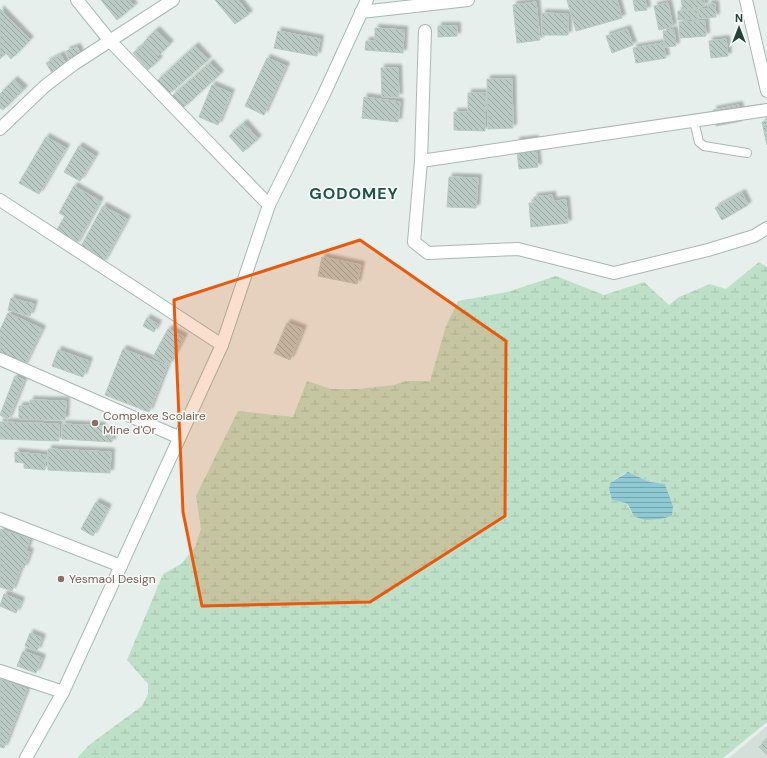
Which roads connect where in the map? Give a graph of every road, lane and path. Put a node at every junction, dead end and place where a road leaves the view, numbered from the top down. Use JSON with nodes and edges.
{"nodes":[{"id":1,"x":77,"y":0,"type":"edge"},
{"id":2,"x":173,"y":0,"type":"edge"},
{"id":3,"x":367,"y":0,"type":"edge"},
{"id":4,"x":468,"y":0,"type":"edge"},
{"id":5,"x":746,"y":0,"type":"edge"},
{"id":6,"x":361,"y":12,"type":"junction"},
{"id":7,"x":424,"y":31,"type":"dead end"},
{"id":8,"x":110,"y":41,"type":"junction"},
{"id":9,"x":767,"y":91,"type":"edge"},
{"id":10,"x":767,"y":110,"type":"edge"},
{"id":11,"x":694,"y":120,"type":"junction"},
{"id":12,"x":0,"y":129,"type":"edge"},
{"id":13,"x":747,"y":153,"type":"dead end"},
{"id":14,"x":421,"y":160,"type":"junction"},
{"id":15,"x":0,"y":200,"type":"edge"},
{"id":16,"x":269,"y":205,"type":"junction"},
{"id":17,"x":767,"y":228,"type":"edge"},
{"id":18,"x":222,"y":345,"type":"junction"},
{"id":19,"x":0,"y":359,"type":"edge"},
{"id":20,"x":178,"y":437,"type":"junction"},
{"id":21,"x":0,"y":519,"type":"edge"},
{"id":22,"x":121,"y":566,"type":"junction"},
{"id":23,"x":0,"y":671,"type":"edge"},
{"id":24,"x":63,"y":692,"type":"junction"},
{"id":25,"x":26,"y":758,"type":"edge"}],
"edges":[{"from":1,"to":8,"type":"street"},
{"from":2,"to":8,"type":"street"},
{"from":3,"to":6,"type":"street"},
{"from":4,"to":6,"type":"street"},
{"from":5,"to":9,"type":"street"},
{"from":6,"to":16,"type":"street"},
{"from":7,"to":14,"type":"street"},
{"from":8,"to":12,"type":"street"},
{"from":8,"to":16,"type":"street"},
{"from":10,"to":11,"type":"street"},
{"from":11,"to":13,"type":"lane"},
{"from":11,"to":14,"type":"street"},
{"from":14,"to":17,"type":"street"},
{"from":15,"to":18,"type":"street"},
{"from":16,"to":18,"type":"street"},
{"from":18,"to":20,"type":"street"},
{"from":19,"to":20,"type":"street"},
{"from":20,"to":22,"type":"street"},
{"from":21,"to":22,"type":"street"},
{"from":22,"to":24,"type":"street"},
{"from":23,"to":24,"type":"street"},
{"from":24,"to":25,"type":"street"}]}
